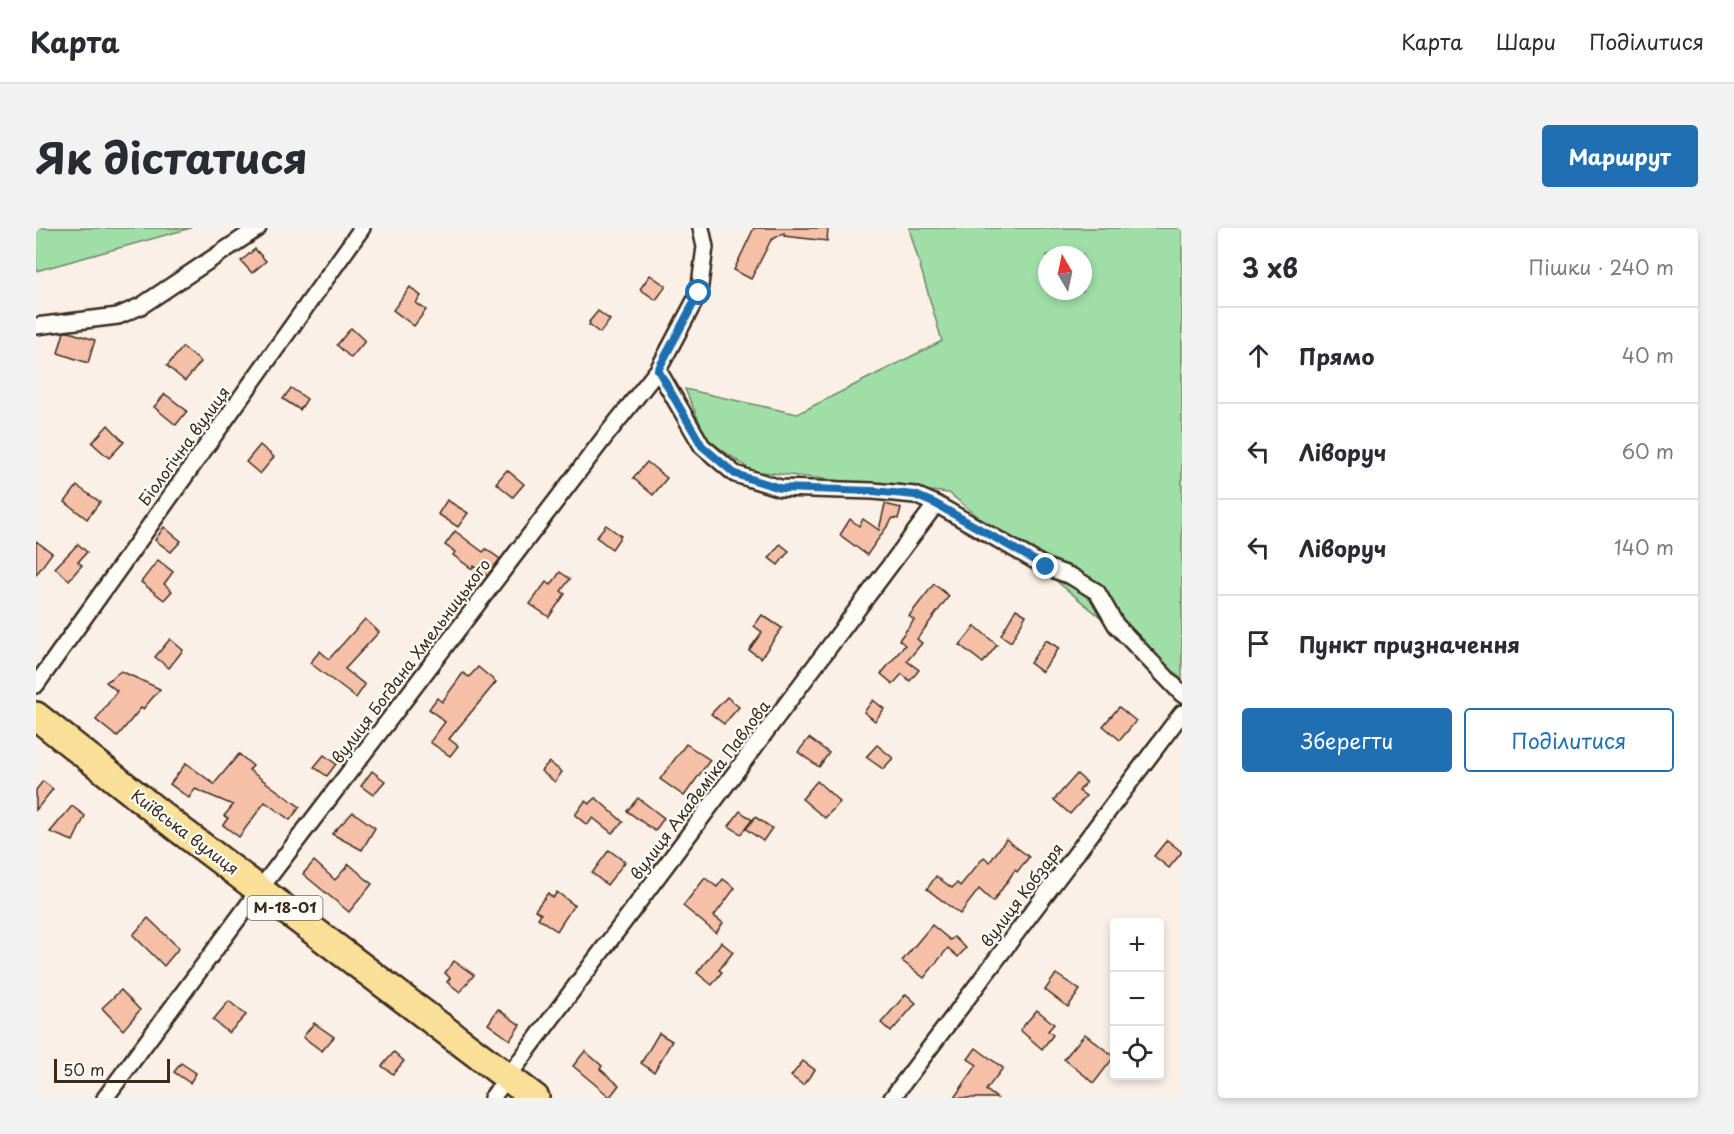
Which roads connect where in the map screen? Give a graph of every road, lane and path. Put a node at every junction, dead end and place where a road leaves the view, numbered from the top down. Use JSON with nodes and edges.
{"nodes":[{"id":1,"x":258,"y":228,"type":"edge"},
{"id":2,"x":362,"y":228,"type":"edge"},
{"id":3,"x":701,"y":228,"type":"edge"},
{"id":4,"x":36,"y":326,"type":"edge"},
{"id":5,"x":658,"y":370,"type":"junction"},
{"id":6,"x":936,"y":504,"type":"junction"},
{"id":7,"x":36,"y":685,"type":"edge"},
{"id":8,"x":1182,"y":694,"type":"edge"},
{"id":9,"x":1182,"y":713,"type":"edge"},
{"id":10,"x":36,"y":716,"type":"edge"},
{"id":11,"x":260,"y":889,"type":"junction"},
{"id":12,"x":500,"y":1088,"type":"edge"},
{"id":13,"x":105,"y":1098,"type":"edge"},
{"id":14,"x":536,"y":1098,"type":"edge"},
{"id":15,"x":892,"y":1098,"type":"edge"}],
"edges":[{"from":1,"to":4,"type":"street"},
{"from":2,"to":7,"type":"street","name":"Біологічна вулиця"},
{"from":3,"to":5,"type":"street","name":"вулиця Богдана Хмельницького"},
{"from":5,"to":6,"type":"street"},
{"from":5,"to":11,"type":"street","name":"вулиця Богдана Хмельницького"},
{"from":6,"to":8,"type":"street"},
{"from":6,"to":12,"type":"street","name":"вулиця Академіка Павлова"},
{"from":9,"to":15,"type":"street","name":"вулиця Кобзаря"},
{"from":10,"to":11,"type":"highway","name":"Київська вулиця","number":"М-18-01"},
{"from":11,"to":12,"type":"highway","name":"Київська вулиця","number":"М-18-01"},
{"from":11,"to":13,"type":"street","name":"вулиця Богдана Хмельницького"},
{"from":12,"to":14,"type":"highway","name":"Київська вулиця","number":"М-18-01"}]}
